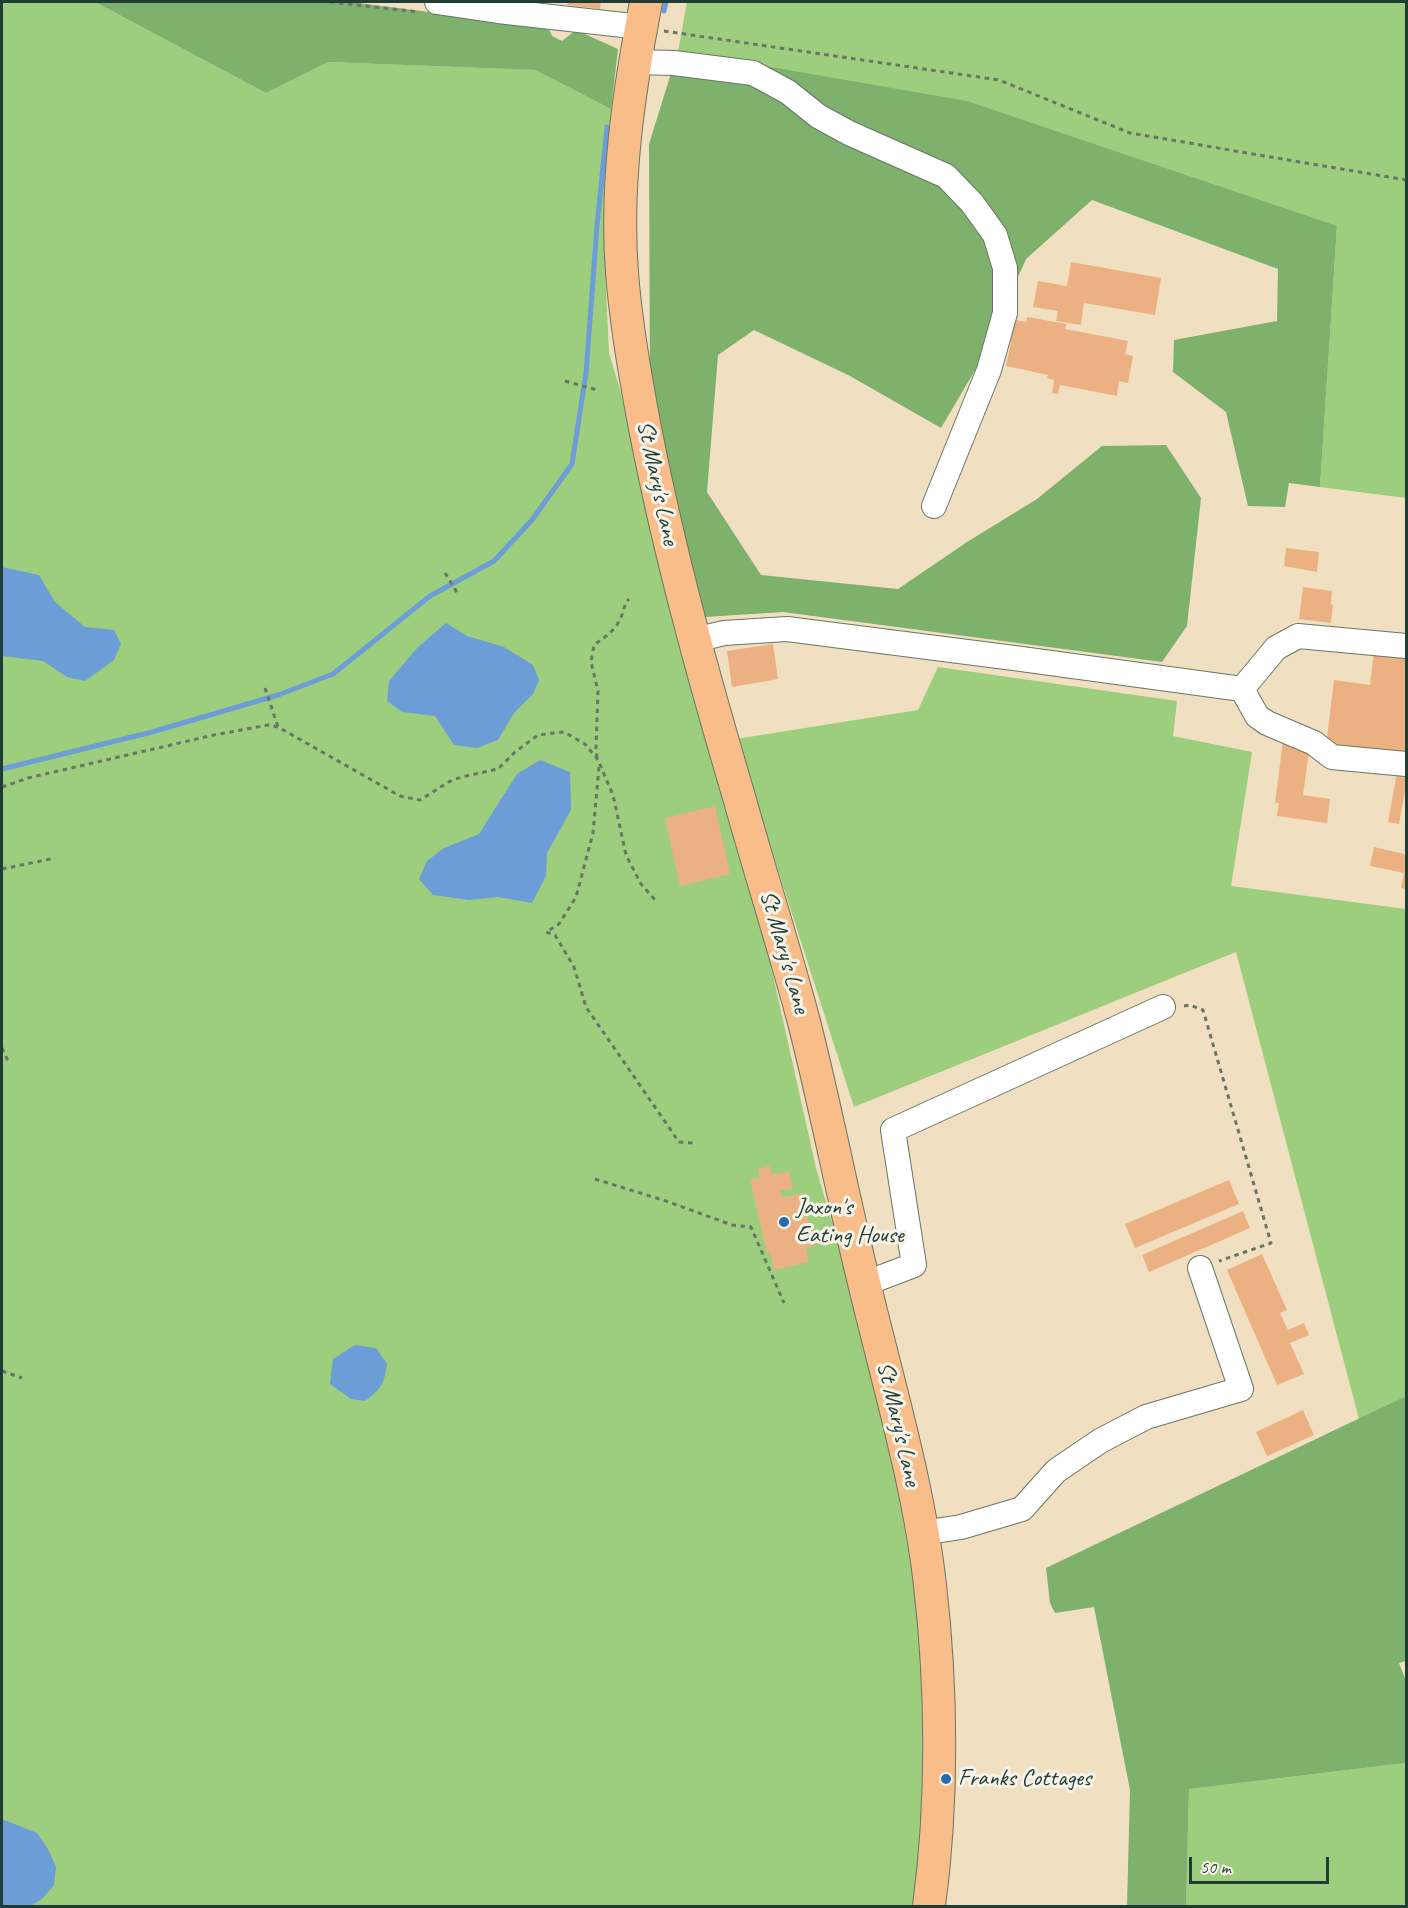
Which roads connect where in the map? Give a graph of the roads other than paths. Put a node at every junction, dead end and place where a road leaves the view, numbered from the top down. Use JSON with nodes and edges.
{"nodes":[{"id":1,"x":437,"y":2,"type":"edge"},
{"id":2,"x":644,"y":14,"type":"edge"},
{"id":3,"x":636,"y":62,"type":"junction"},
{"id":4,"x":934,"y":506,"type":"dead end"},
{"id":5,"x":695,"y":640,"type":"junction"},
{"id":6,"x":1407,"y":646,"type":"edge"},
{"id":7,"x":1242,"y":689,"type":"junction"},
{"id":8,"x":1407,"y":764,"type":"edge"},
{"id":9,"x":1163,"y":1007,"type":"road end"},
{"id":10,"x":1200,"y":1268,"type":"road end"},
{"id":11,"x":864,"y":1284,"type":"junction"},
{"id":12,"x":922,"y":1533,"type":"junction"},
{"id":13,"x":929,"y":1906,"type":"edge"}],
"edges":[{"from":1,"to":2,"type":"street"},
{"from":2,"to":3,"type":"main road","name":"St Mary's Lane"},
{"from":3,"to":4,"type":"street"},
{"from":3,"to":5,"type":"main road","name":"St Mary's Lane"},
{"from":5,"to":7,"type":"street"},
{"from":5,"to":11,"type":"main road","name":"St Mary's Lane"},
{"from":6,"to":7,"type":"street"},
{"from":7,"to":8,"type":"street"},
{"from":9,"to":11,"type":"street"},
{"from":10,"to":12,"type":"street"},
{"from":11,"to":12,"type":"main road","name":"St Mary's Lane"},
{"from":12,"to":13,"type":"main road","name":"St Mary's Lane"}]}
